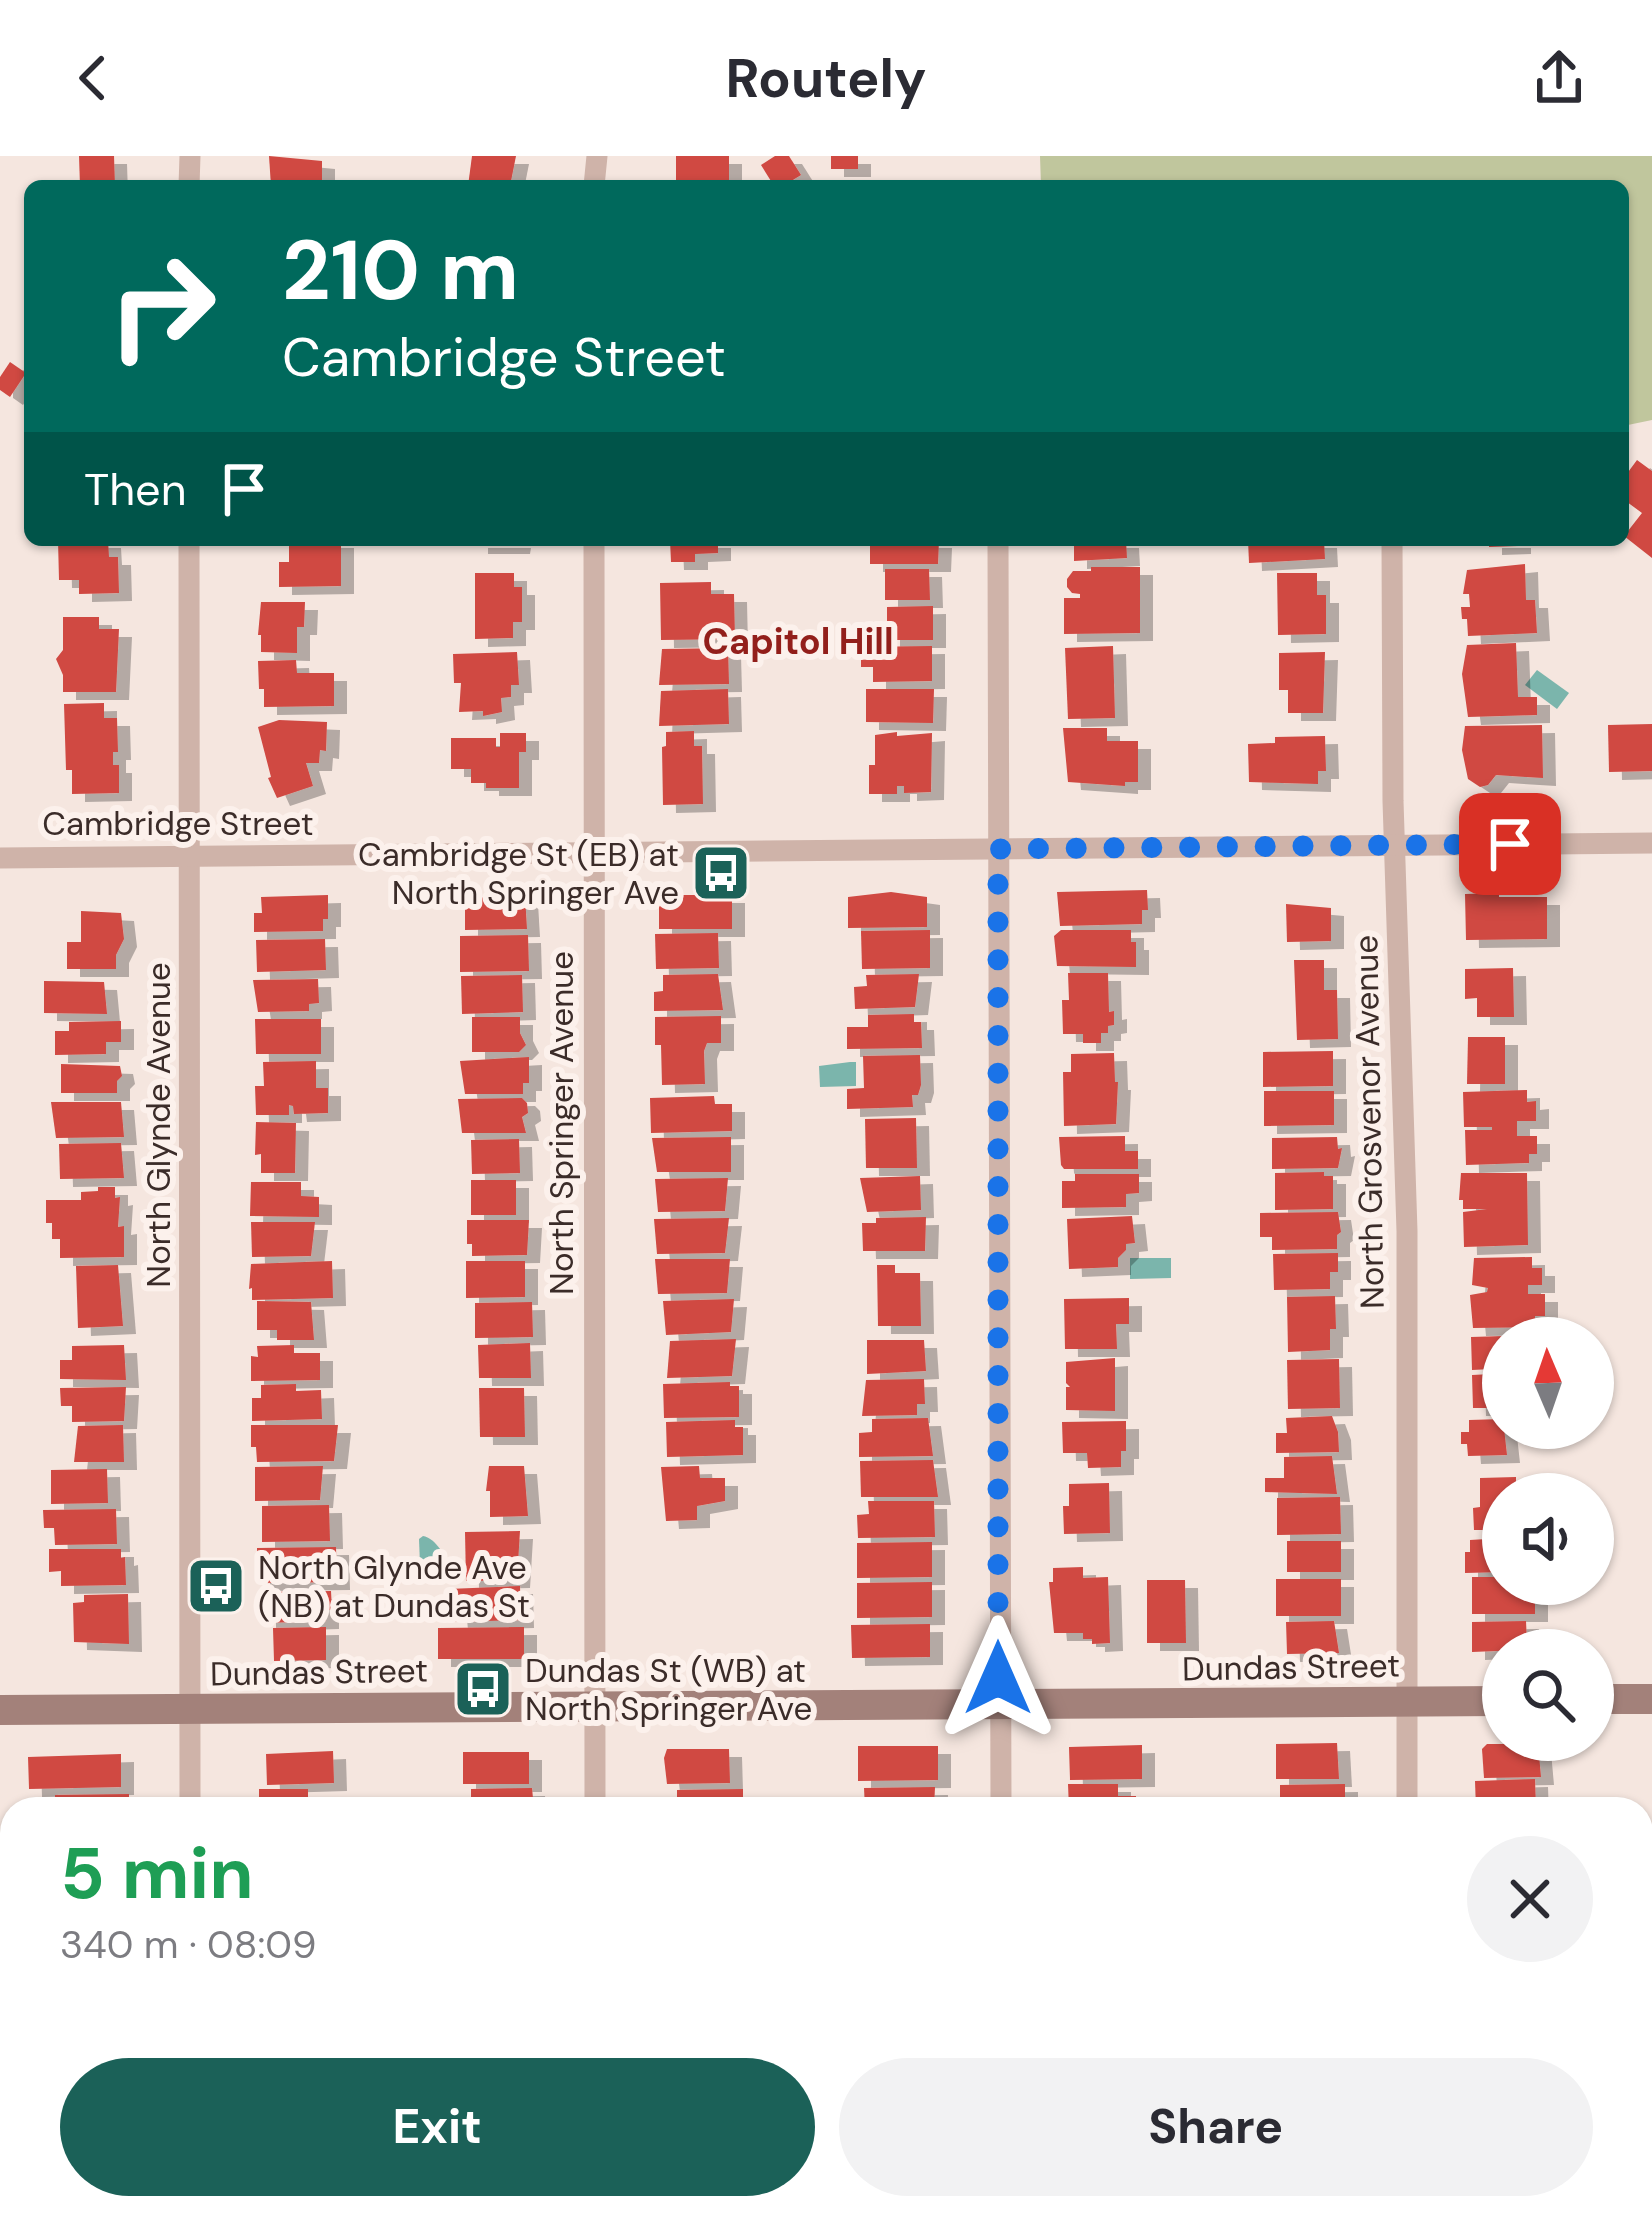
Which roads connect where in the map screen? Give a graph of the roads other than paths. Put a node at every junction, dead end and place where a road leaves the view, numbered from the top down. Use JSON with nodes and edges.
{"nodes":[{"id":1,"x":189,"y":546,"type":"edge"},
{"id":2,"x":594,"y":546,"type":"edge"},
{"id":3,"x":998,"y":546,"type":"edge"},
{"id":4,"x":1392,"y":546,"type":"edge"},
{"id":5,"x":1395,"y":844,"type":"junction"},
{"id":6,"x":1652,"y":844,"type":"edge"},
{"id":7,"x":998,"y":849,"type":"junction"},
{"id":8,"x":593,"y":853,"type":"junction"},
{"id":9,"x":190,"y":856,"type":"junction"},
{"id":10,"x":0,"y":858,"type":"edge"},
{"id":11,"x":1652,"y":1699,"type":"edge"},
{"id":12,"x":1614,"y":1700,"type":"edge"},
{"id":13,"x":1482,"y":1701,"type":"edge"},
{"id":14,"x":1406,"y":1702,"type":"junction"},
{"id":15,"x":595,"y":1705,"type":"junction"},
{"id":16,"x":999,"y":1706,"type":"junction"},
{"id":17,"x":191,"y":1709,"type":"junction"},
{"id":18,"x":0,"y":1710,"type":"edge"},
{"id":19,"x":190,"y":1797,"type":"edge"},
{"id":20,"x":595,"y":1797,"type":"edge"},
{"id":21,"x":1001,"y":1797,"type":"edge"},
{"id":22,"x":1407,"y":1797,"type":"edge"}],
"edges":[{"from":1,"to":9,"type":"street","name":"North Glynde Avenue"},
{"from":2,"to":8,"type":"street","name":"North Springer Avenue"},
{"from":3,"to":7,"type":"street"},
{"from":4,"to":5,"type":"street","name":"North Grosvenor Avenue"},
{"from":5,"to":6,"type":"street","name":"Cambridge Street"},
{"from":5,"to":7,"type":"street","name":"Cambridge Street"},
{"from":5,"to":14,"type":"street","name":"North Grosvenor Avenue"},
{"from":7,"to":8,"type":"street","name":"Cambridge Street"},
{"from":7,"to":16,"type":"street"},
{"from":8,"to":9,"type":"street","name":"Cambridge Street"},
{"from":8,"to":15,"type":"street","name":"North Springer Avenue"},
{"from":9,"to":10,"type":"street","name":"Cambridge Street"},
{"from":9,"to":17,"type":"street","name":"North Glynde Avenue"},
{"from":11,"to":12,"type":"street"},
{"from":13,"to":14,"type":"street","name":"Dundas Street"},
{"from":14,"to":16,"type":"street","name":"Dundas Street"},
{"from":14,"to":22,"type":"street","name":"North Grosvenor Avenue"},
{"from":15,"to":16,"type":"street","name":"Dundas Street"},
{"from":15,"to":17,"type":"street","name":"Dundas Street"},
{"from":15,"to":20,"type":"street","name":"North Springer Avenue"},
{"from":16,"to":21,"type":"street"},
{"from":17,"to":18,"type":"street","name":"Dundas Street"},
{"from":17,"to":19,"type":"street","name":"North Glynde Avenue"}]}
